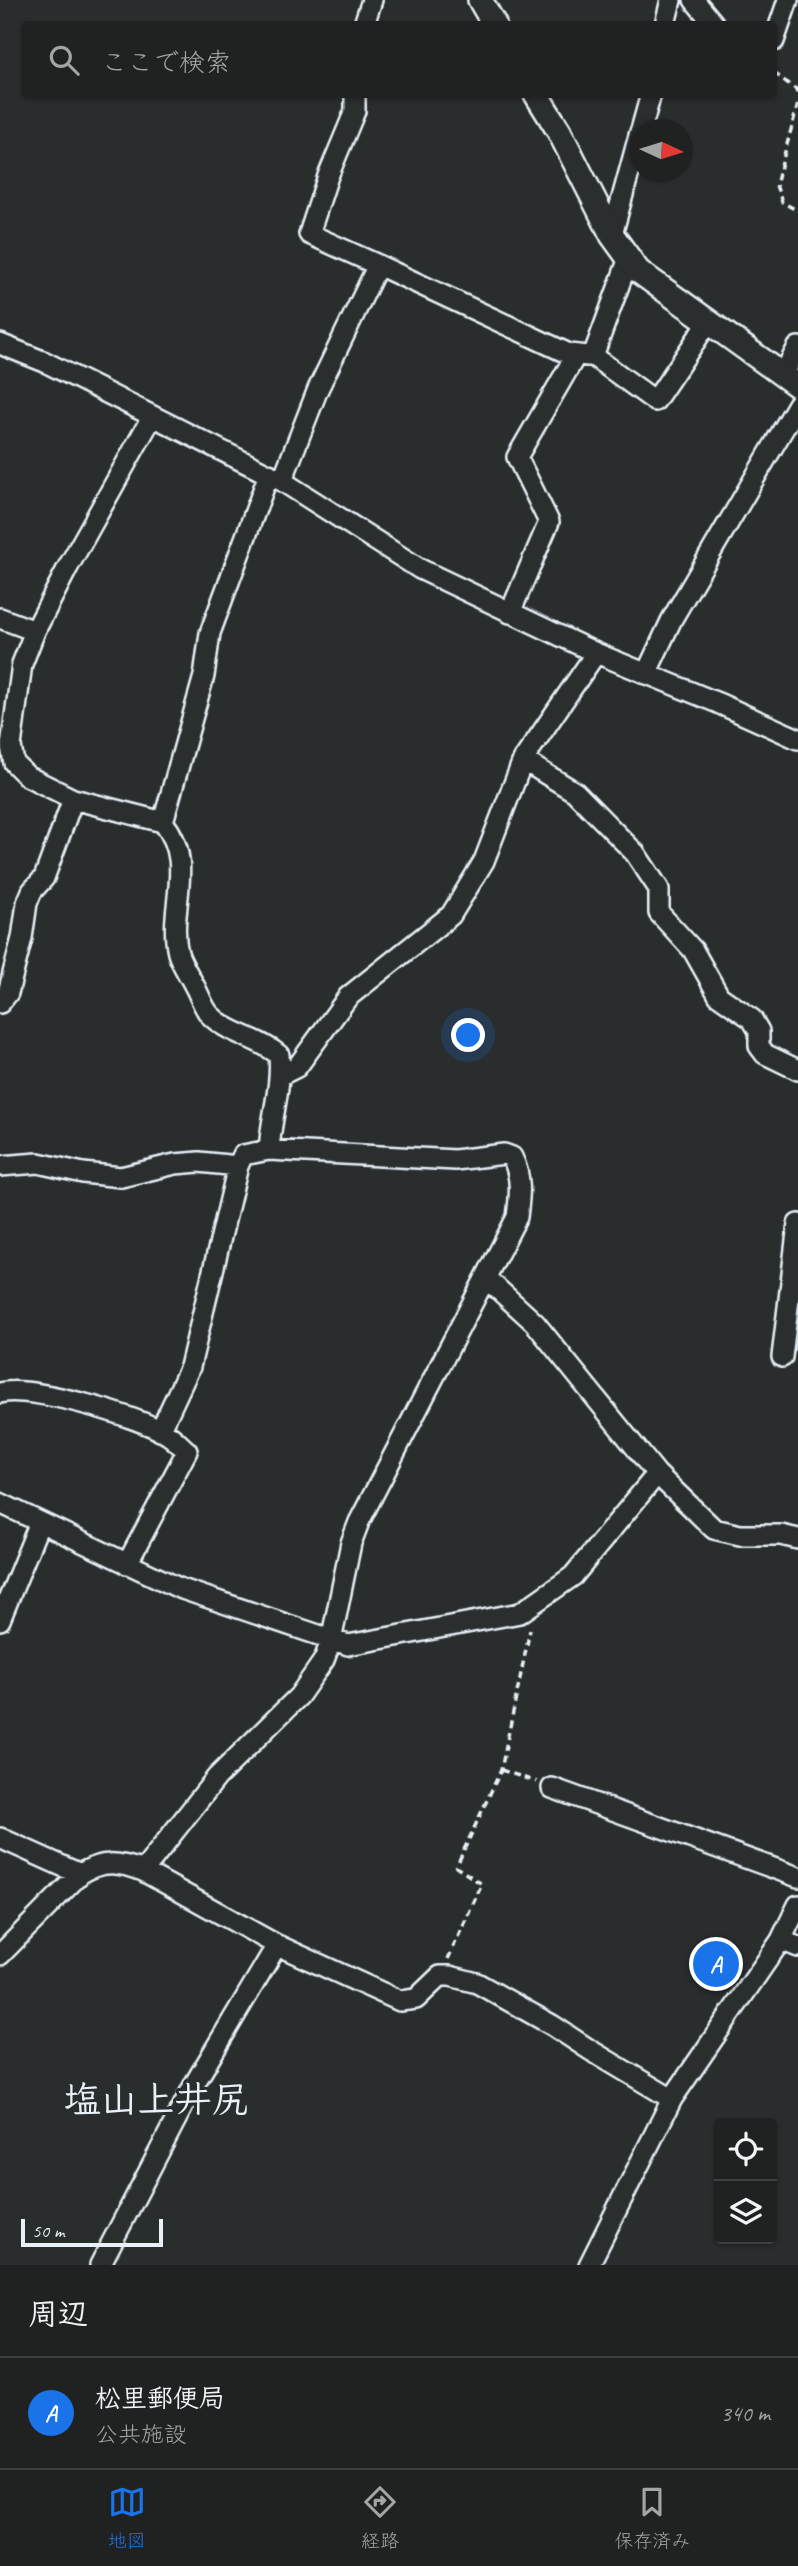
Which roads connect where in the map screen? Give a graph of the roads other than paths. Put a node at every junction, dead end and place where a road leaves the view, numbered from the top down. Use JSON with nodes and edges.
{"nodes":[{"id":1,"x":372,"y":0,"type":"edge"},
{"id":2,"x":480,"y":0,"type":"edge"},
{"id":3,"x":671,"y":0,"type":"edge"},
{"id":4,"x":694,"y":0,"type":"edge"},
{"id":5,"x":788,"y":0,"type":"edge"},
{"id":6,"x":364,"y":21,"type":"edge"},
{"id":7,"x":492,"y":21,"type":"edge"},
{"id":8,"x":667,"y":21,"type":"edge"},
{"id":9,"x":712,"y":21,"type":"edge"},
{"id":10,"x":777,"y":32,"type":"edge"},
{"id":11,"x":355,"y":98,"type":"edge"},
{"id":12,"x":538,"y":98,"type":"edge"},
{"id":13,"x":650,"y":98,"type":"edge"},
{"id":14,"x":644,"y":119,"type":"edge"},
{"id":15,"x":630,"y":170,"type":"edge"},
{"id":16,"x":612,"y":235,"type":"junction"},
{"id":17,"x":629,"y":258,"type":"junction"},
{"id":18,"x":378,"y":265,"type":"junction"},
{"id":19,"x":709,"y":321,"type":"junction"},
{"id":20,"x":0,"y":344,"type":"edge"},
{"id":21,"x":798,"y":347,"type":"edge"},
{"id":22,"x":584,"y":355,"type":"junction"},
{"id":23,"x":791,"y":380,"type":"edge"},
{"id":24,"x":798,"y":404,"type":"edge"},
{"id":25,"x":152,"y":417,"type":"junction"},
{"id":26,"x":276,"y":477,"type":"junction"},
{"id":27,"x":510,"y":613,"type":"junction"},
{"id":28,"x":0,"y":618,"type":"edge"},
{"id":29,"x":35,"y":631,"type":"junction"},
{"id":30,"x":596,"y":653,"type":"junction"},
{"id":31,"x":646,"y":674,"type":"junction"},
{"id":32,"x":798,"y":739,"type":"edge"},
{"id":33,"x":523,"y":760,"type":"junction"},
{"id":34,"x":73,"y":799,"type":"junction"},
{"id":35,"x":163,"y":822,"type":"junction"},
{"id":36,"x":0,"y":1003,"type":"edge"},
{"id":37,"x":798,"y":1070,"type":"edge"},
{"id":38,"x":281,"y":1076,"type":"junction"},
{"id":39,"x":269,"y":1150,"type":"junction"},
{"id":40,"x":0,"y":1166,"type":"edge"},
{"id":41,"x":238,"y":1166,"type":"junction"},
{"id":42,"x":798,"y":1224,"type":"edge"},
{"id":43,"x":487,"y":1279,"type":"junction"},
{"id":44,"x":782,"y":1357,"type":"dead end"},
{"id":45,"x":0,"y":1393,"type":"edge"},
{"id":46,"x":160,"y":1431,"type":"junction"},
{"id":47,"x":657,"y":1474,"type":"junction"},
{"id":48,"x":0,"y":1503,"type":"edge"},
{"id":49,"x":40,"y":1522,"type":"junction"},
{"id":50,"x":798,"y":1539,"type":"edge"},
{"id":51,"x":127,"y":1564,"type":"junction"},
{"id":52,"x":0,"y":1620,"type":"edge"},
{"id":53,"x":331,"y":1641,"type":"junction"},
{"id":54,"x":552,"y":1788,"type":"road end"},
{"id":55,"x":0,"y":1838,"type":"edge"},
{"id":56,"x":143,"y":1871,"type":"junction"},
{"id":57,"x":80,"y":1874,"type":"junction"},
{"id":58,"x":798,"y":1877,"type":"edge"},
{"id":59,"x":798,"y":1905,"type":"edge"},
{"id":60,"x":790,"y":1943,"type":"edge"},
{"id":61,"x":278,"y":1945,"type":"junction"},
{"id":62,"x":0,"y":1955,"type":"edge"},
{"id":63,"x":672,"y":2099,"type":"junction"},
{"id":64,"x":100,"y":2265,"type":"edge"},
{"id":65,"x":589,"y":2265,"type":"edge"}],
"edges":[{"from":1,"to":6,"type":"street"},
{"from":2,"to":7,"type":"main road"},
{"from":3,"to":8,"type":"street"},
{"from":4,"to":9,"type":"street"},
{"from":5,"to":10,"type":"street"},
{"from":11,"to":18,"type":"street"},
{"from":12,"to":16,"type":"main road"},
{"from":13,"to":14,"type":"street"},
{"from":15,"to":16,"type":"street"},
{"from":16,"to":17,"type":"main road"},
{"from":17,"to":19,"type":"main road"},
{"from":17,"to":22,"type":"street"},
{"from":18,"to":22,"type":"street"},
{"from":18,"to":26,"type":"street"},
{"from":19,"to":22,"type":"street"},
{"from":19,"to":23,"type":"main road"},
{"from":20,"to":25,"type":"street"},
{"from":21,"to":23,"type":"street"},
{"from":22,"to":27,"type":"street"},
{"from":24,"to":31,"type":"street"},
{"from":25,"to":26,"type":"street"},
{"from":25,"to":29,"type":"street"},
{"from":26,"to":27,"type":"street"},
{"from":26,"to":35,"type":"street"},
{"from":27,"to":30,"type":"street"},
{"from":28,"to":29,"type":"street"},
{"from":29,"to":34,"type":"street"},
{"from":30,"to":31,"type":"street"},
{"from":30,"to":33,"type":"street"},
{"from":31,"to":32,"type":"street"},
{"from":33,"to":37,"type":"street"},
{"from":33,"to":38,"type":"street"},
{"from":34,"to":35,"type":"street"},
{"from":34,"to":36,"type":"street"},
{"from":35,"to":38,"type":"street"},
{"from":38,"to":39,"type":"street"},
{"from":39,"to":41,"type":"street"},
{"from":39,"to":43,"type":"street"},
{"from":40,"to":41,"type":"street"},
{"from":41,"to":46,"type":"street"},
{"from":42,"to":44,"type":"street"},
{"from":43,"to":47,"type":"street"},
{"from":43,"to":53,"type":"street"},
{"from":45,"to":46,"type":"street"},
{"from":46,"to":51,"type":"street"},
{"from":47,"to":50,"type":"street"},
{"from":47,"to":53,"type":"street"},
{"from":48,"to":49,"type":"street"},
{"from":49,"to":51,"type":"street"},
{"from":49,"to":52,"type":"street"},
{"from":51,"to":53,"type":"street"},
{"from":53,"to":56,"type":"street"},
{"from":54,"to":58,"type":"street"},
{"from":55,"to":57,"type":"street"},
{"from":56,"to":57,"type":"street"},
{"from":56,"to":61,"type":"street"},
{"from":57,"to":62,"type":"street"},
{"from":59,"to":60,"type":"street"},
{"from":60,"to":63,"type":"street"},
{"from":61,"to":63,"type":"street"},
{"from":61,"to":64,"type":"street"},
{"from":63,"to":65,"type":"street"}]}
